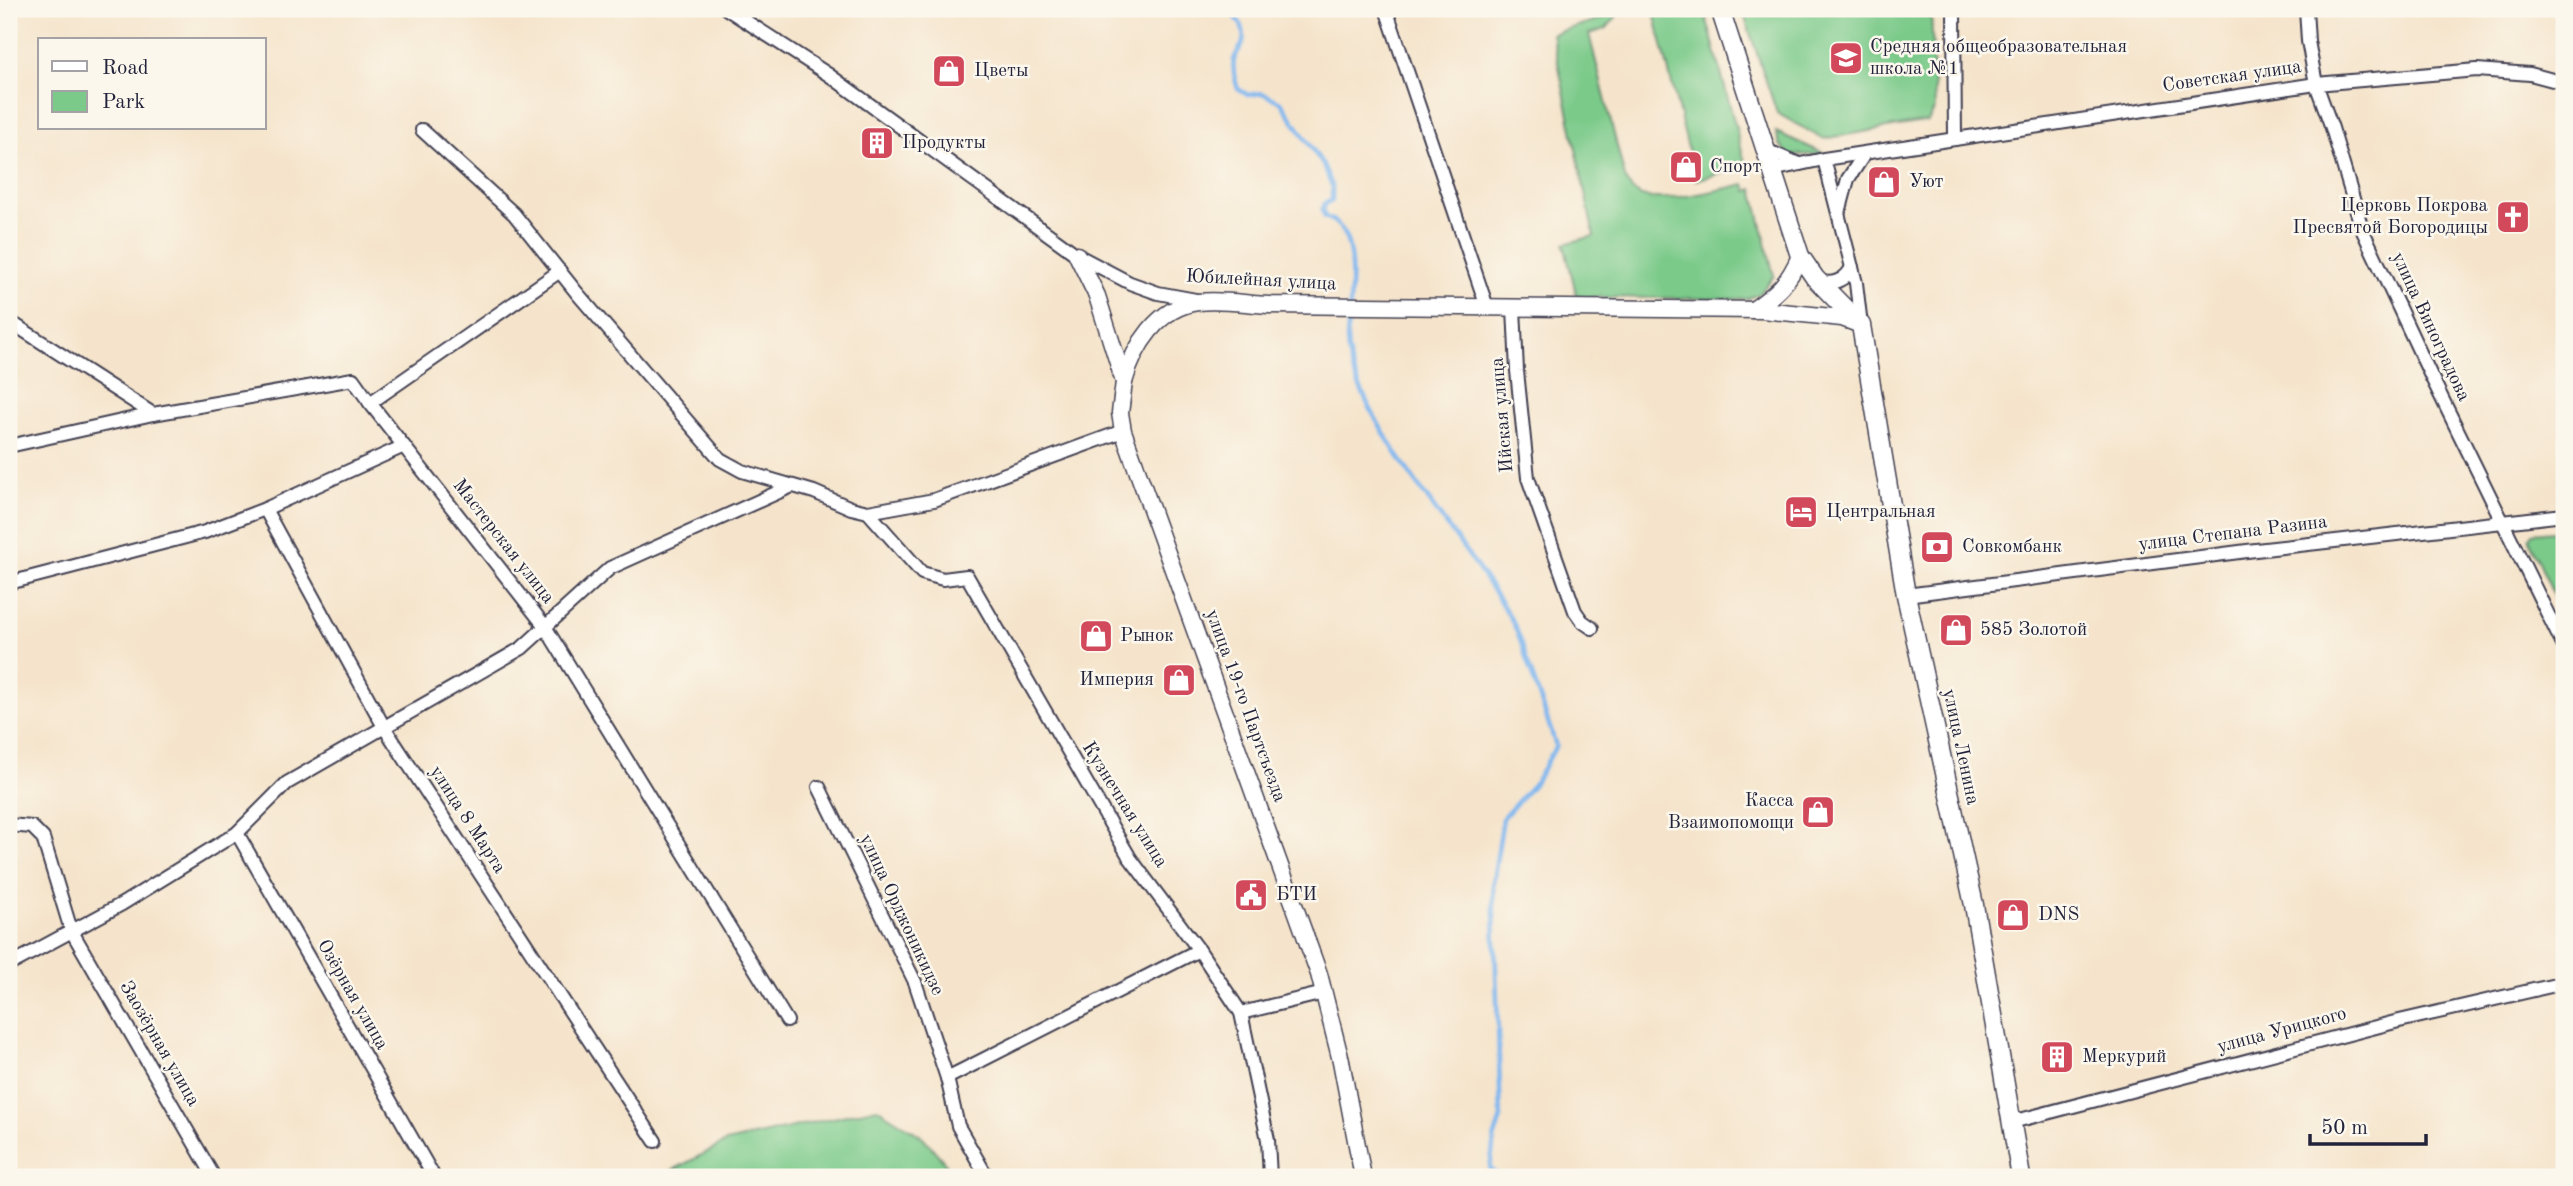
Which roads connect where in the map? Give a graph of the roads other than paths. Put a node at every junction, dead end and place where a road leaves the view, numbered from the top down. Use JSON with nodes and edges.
{"nodes":[{"id":1,"x":727,"y":9,"type":"edge"},
{"id":2,"x":1386,"y":9,"type":"edge"},
{"id":3,"x":1720,"y":9,"type":"edge"},
{"id":4,"x":1954,"y":9,"type":"edge"},
{"id":5,"x":2306,"y":9,"type":"edge"},
{"id":6,"x":2564,"y":83,"type":"edge"},
{"id":7,"x":2316,"y":84,"type":"junction"},
{"id":8,"x":422,"y":130,"type":"dead end"},
{"id":9,"x":1955,"y":139,"type":"junction"},
{"id":10,"x":1768,"y":151,"type":"junction"},
{"id":11,"x":1865,"y":153,"type":"junction"},
{"id":12,"x":1824,"y":159,"type":"junction"},
{"id":13,"x":1799,"y":164,"type":"junction"},
{"id":14,"x":1772,"y":170,"type":"junction"},
{"id":15,"x":1839,"y":213,"type":"junction"},
{"id":16,"x":1077,"y":255,"type":"junction"},
{"id":17,"x":1800,"y":256,"type":"junction"},
{"id":18,"x":1852,"y":267,"type":"junction"},
{"id":19,"x":560,"y":271,"type":"junction"},
{"id":20,"x":1815,"y":278,"type":"junction"},
{"id":21,"x":1207,"y":301,"type":"junction"},
{"id":22,"x":1487,"y":307,"type":"junction"},
{"id":23,"x":1514,"y":308,"type":"junction"},
{"id":24,"x":1753,"y":310,"type":"junction"},
{"id":25,"x":9,"y":321,"type":"edge"},
{"id":26,"x":1861,"y":325,"type":"junction"},
{"id":27,"x":1124,"y":382,"type":"junction"},
{"id":28,"x":370,"y":402,"type":"junction"},
{"id":29,"x":153,"y":414,"type":"junction"},
{"id":30,"x":1123,"y":431,"type":"junction"},
{"id":31,"x":9,"y":446,"type":"edge"},
{"id":32,"x":404,"y":446,"type":"junction"},
{"id":33,"x":792,"y":486,"type":"junction"},
{"id":34,"x":265,"y":509,"type":"junction"},
{"id":35,"x":868,"y":512,"type":"junction"},
{"id":36,"x":2564,"y":514,"type":"edge"},
{"id":37,"x":2502,"y":522,"type":"junction"},
{"id":38,"x":9,"y":583,"type":"edge"},
{"id":39,"x":1906,"y":595,"type":"junction"},
{"id":40,"x":544,"y":625,"type":"junction"},
{"id":41,"x":1592,"y":628,"type":"dead end"},
{"id":42,"x":2564,"y":647,"type":"edge"},
{"id":43,"x":384,"y":727,"type":"junction"},
{"id":44,"x":819,"y":787,"type":"dead end"},
{"id":45,"x":9,"y":825,"type":"edge"},
{"id":46,"x":237,"y":833,"type":"junction"},
{"id":47,"x":71,"y":930,"type":"junction"},
{"id":48,"x":1199,"y":950,"type":"junction"},
{"id":49,"x":9,"y":965,"type":"edge"},
{"id":50,"x":2564,"y":983,"type":"edge"},
{"id":51,"x":1324,"y":993,"type":"junction"},
{"id":52,"x":1241,"y":1013,"type":"junction"},
{"id":53,"x":787,"y":1021,"type":"dead end"},
{"id":54,"x":947,"y":1078,"type":"junction"},
{"id":55,"x":2012,"y":1122,"type":"junction"},
{"id":56,"x":655,"y":1142,"type":"dead end"},
{"id":57,"x":214,"y":1177,"type":"edge"},
{"id":58,"x":434,"y":1177,"type":"edge"},
{"id":59,"x":987,"y":1177,"type":"edge"},
{"id":60,"x":1270,"y":1177,"type":"edge"},
{"id":61,"x":1363,"y":1177,"type":"edge"},
{"id":62,"x":2021,"y":1177,"type":"edge"}],
"edges":[{"from":1,"to":16,"type":"street","name":"Юбилейная улица"},
{"from":2,"to":22,"type":"street"},
{"from":3,"to":10,"type":"main road"},
{"from":4,"to":9,"type":"street"},
{"from":5,"to":7,"type":"street","name":"улица Виноградова"},
{"from":6,"to":7,"type":"street","name":"Советская улица"},
{"from":7,"to":9,"type":"street","name":"Советская улица"},
{"from":7,"to":37,"type":"street","name":"улица Виноградова"},
{"from":8,"to":19,"type":"street"},
{"from":9,"to":11,"type":"street","name":"Советская улица"},
{"from":10,"to":13,"type":"street"},
{"from":10,"to":14,"type":"main road"},
{"from":11,"to":12,"type":"street","name":"Советская улица"},
{"from":11,"to":15,"type":"street"},
{"from":12,"to":13,"type":"street","name":"Советская улица"},
{"from":12,"to":15,"type":"street"},
{"from":13,"to":14,"type":"street","name":"Советская улица"},
{"from":14,"to":17,"type":"main road"},
{"from":15,"to":18,"type":"street"},
{"from":16,"to":21,"type":"street","name":"Юбилейная улица"},
{"from":16,"to":27,"type":"street","name":"улица 19-го Партсъезда"},
{"from":17,"to":20,"type":"main road"},
{"from":17,"to":24,"type":"street"},
{"from":18,"to":20,"type":"street"},
{"from":18,"to":26,"type":"street"},
{"from":19,"to":28,"type":"street"},
{"from":19,"to":33,"type":"street"},
{"from":20,"to":26,"type":"main road"},
{"from":21,"to":22,"type":"street","name":"Юбилейная улица"},
{"from":21,"to":27,"type":"street"},
{"from":22,"to":23,"type":"street","name":"Юбилейная улица"},
{"from":23,"to":24,"type":"street","name":"Юбилейная улица"},
{"from":23,"to":41,"type":"street","name":"Ийская улица"},
{"from":24,"to":26,"type":"street","name":"Юбилейная улица"},
{"from":25,"to":29,"type":"street"},
{"from":26,"to":39,"type":"main road","name":"улица Ленина"},
{"from":27,"to":30,"type":"street","name":"улица 19-го Партсъезда"},
{"from":28,"to":29,"type":"street","name":"Мастерская улица"},
{"from":28,"to":32,"type":"street","name":"Мастерская улица"},
{"from":29,"to":31,"type":"street"},
{"from":30,"to":35,"type":"street"},
{"from":30,"to":51,"type":"street","name":"улица 19-го Партсъезда"},
{"from":32,"to":34,"type":"street"},
{"from":32,"to":40,"type":"street","name":"Мастерская улица"},
{"from":33,"to":35,"type":"street"},
{"from":33,"to":40,"type":"street"},
{"from":34,"to":38,"type":"street"},
{"from":34,"to":43,"type":"street","name":"улица 8 Марта"},
{"from":35,"to":48,"type":"street","name":"Кузнечная улица"},
{"from":36,"to":37,"type":"street","name":"улица Степана Разина"},
{"from":37,"to":39,"type":"street","name":"улица Степана Разина"},
{"from":37,"to":42,"type":"street","name":"улица Виноградова"},
{"from":39,"to":55,"type":"main road","name":"улица Ленина"},
{"from":40,"to":43,"type":"street"},
{"from":40,"to":53,"type":"street","name":"Мастерская улица"},
{"from":43,"to":46,"type":"street"},
{"from":43,"to":56,"type":"street","name":"улица 8 Марта"},
{"from":44,"to":54,"type":"street","name":"улица Орджоникидзе"},
{"from":45,"to":47,"type":"street","name":"Заозёрная улица"},
{"from":46,"to":47,"type":"street"},
{"from":46,"to":58,"type":"street","name":"Озёрная улица"},
{"from":47,"to":49,"type":"street"},
{"from":47,"to":57,"type":"street","name":"Заозёрная улица"},
{"from":48,"to":52,"type":"street","name":"Кузнечная улица"},
{"from":48,"to":54,"type":"street"},
{"from":50,"to":55,"type":"street","name":"улица Урицкого"},
{"from":51,"to":52,"type":"street"},
{"from":51,"to":61,"type":"street","name":"улица 19-го Партсъезда"},
{"from":52,"to":60,"type":"street","name":"Кузнечная улица"},
{"from":54,"to":59,"type":"street","name":"улица Орджоникидзе"},
{"from":55,"to":62,"type":"main road","name":"улица Ленина"}]}
